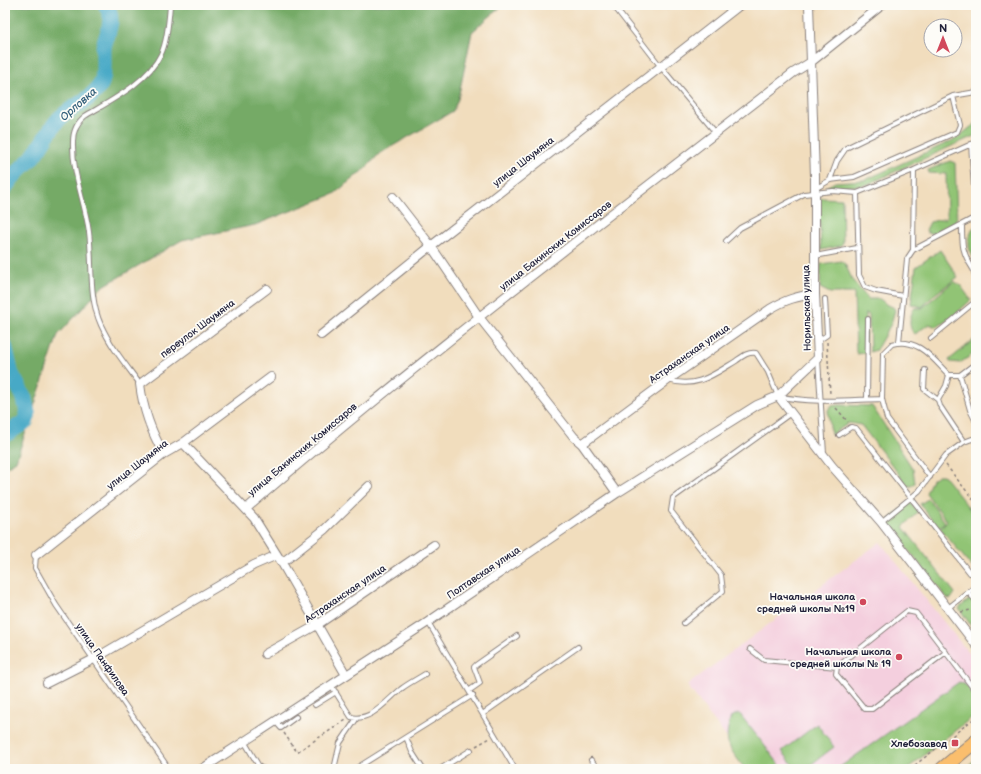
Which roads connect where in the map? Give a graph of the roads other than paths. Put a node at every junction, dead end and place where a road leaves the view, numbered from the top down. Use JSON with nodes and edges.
{"nodes":[{"id":1,"x":170,"y":5,"type":"edge"},
{"id":2,"x":613,"y":5,"type":"edge"},
{"id":3,"x":740,"y":5,"type":"edge"},
{"id":4,"x":809,"y":5,"type":"edge"},
{"id":5,"x":882,"y":5,"type":"edge"},
{"id":6,"x":811,"y":62,"type":"junction"},
{"id":7,"x":661,"y":67,"type":"junction"},
{"id":8,"x":976,"y":92,"type":"edge"},
{"id":9,"x":953,"y":96,"type":"junction"},
{"id":10,"x":716,"y":133,"type":"junction"},
{"id":11,"x":976,"y":142,"type":"edge"},
{"id":12,"x":971,"y":144,"type":"junction"},
{"id":13,"x":914,"y":170,"type":"junction"},
{"id":14,"x":830,"y":180,"type":"junction"},
{"id":15,"x":815,"y":191,"type":"junction"},
{"id":16,"x":857,"y":193,"type":"junction"},
{"id":17,"x":393,"y":197,"type":"dead end"},
{"id":18,"x":976,"y":217,"type":"edge"},
{"id":19,"x":962,"y":226,"type":"junction"},
{"id":20,"x":726,"y":241,"type":"dead end"},
{"id":21,"x":431,"y":246,"type":"junction"},
{"id":22,"x":857,"y":248,"type":"junction"},
{"id":23,"x":913,"y":250,"type":"junction"},
{"id":24,"x":815,"y":256,"type":"junction"},
{"id":25,"x":975,"y":268,"type":"edge"},
{"id":26,"x":976,"y":279,"type":"edge"},
{"id":27,"x":267,"y":289,"type":"dead end"},
{"id":28,"x":815,"y":294,"type":"junction"},
{"id":29,"x":903,"y":296,"type":"junction"},
{"id":30,"x":825,"y":299,"type":"dead end"},
{"id":31,"x":976,"y":301,"type":"edge"},
{"id":32,"x":479,"y":317,"type":"junction"},
{"id":33,"x":868,"y":319,"type":"dead end"},
{"id":34,"x":321,"y":335,"type":"dead end"},
{"id":35,"x":931,"y":338,"type":"dead end"},
{"id":36,"x":817,"y":340,"type":"junction"},
{"id":37,"x":899,"y":342,"type":"junction"},
{"id":38,"x":818,"y":358,"type":"junction"},
{"id":39,"x":976,"y":363,"type":"edge"},
{"id":40,"x":924,"y":370,"type":"dead end"},
{"id":41,"x":949,"y":375,"type":"junction"},
{"id":42,"x":960,"y":375,"type":"junction"},
{"id":43,"x":271,"y":377,"type":"dead end"},
{"id":44,"x":668,"y":380,"type":"junction"},
{"id":45,"x":140,"y":384,"type":"junction"},
{"id":46,"x":778,"y":396,"type":"junction"},
{"id":47,"x":867,"y":399,"type":"junction"},
{"id":48,"x":882,"y":399,"type":"junction"},
{"id":49,"x":938,"y":400,"type":"junction"},
{"id":50,"x":821,"y":402,"type":"junction"},
{"id":51,"x":791,"y":413,"type":"junction"},
{"id":52,"x":976,"y":422,"type":"edge"},
{"id":53,"x":839,"y":436,"type":"dead end"},
{"id":54,"x":976,"y":440,"type":"edge"},
{"id":55,"x":964,"y":442,"type":"junction"},
{"id":56,"x":183,"y":443,"type":"junction"},
{"id":57,"x":582,"y":444,"type":"junction"},
{"id":58,"x":164,"y":454,"type":"junction"},
{"id":59,"x":824,"y":454,"type":"junction"},
{"id":60,"x":930,"y":477,"type":"junction"},
{"id":61,"x":369,"y":486,"type":"dead end"},
{"id":62,"x":617,"y":493,"type":"junction"},
{"id":63,"x":911,"y":498,"type":"junction"},
{"id":64,"x":246,"y":509,"type":"junction"},
{"id":65,"x":881,"y":522,"type":"junction"},
{"id":66,"x":434,"y":544,"type":"dead end"},
{"id":67,"x":36,"y":555,"type":"joint"},
{"id":68,"x":277,"y":555,"type":"junction"},
{"id":69,"x":282,"y":563,"type":"junction"},
{"id":70,"x":970,"y":573,"type":"dead end"},
{"id":71,"x":976,"y":586,"type":"edge"},
{"id":72,"x":968,"y":592,"type":"junction"},
{"id":73,"x":976,"y":601,"type":"edge"},
{"id":74,"x":949,"y":611,"type":"junction"},
{"id":75,"x":428,"y":622,"type":"junction"},
{"id":76,"x":684,"y":623,"type":"dead end"},
{"id":77,"x":317,"y":625,"type":"junction"},
{"id":78,"x":517,"y":636,"type":"dead end"},
{"id":79,"x":976,"y":645,"type":"edge"},
{"id":80,"x":578,"y":647,"type":"dead end"},
{"id":81,"x":750,"y":649,"type":"dead end"},
{"id":82,"x":946,"y":652,"type":"junction"},
{"id":83,"x":265,"y":654,"type":"dead end"},
{"id":84,"x":94,"y":659,"type":"junction"},
{"id":85,"x":837,"y":667,"type":"junction"},
{"id":86,"x":426,"y":674,"type":"dead end"},
{"id":87,"x":346,"y":675,"type":"junction"},
{"id":88,"x":48,"y":683,"type":"dead end"},
{"id":89,"x":333,"y":689,"type":"junction"},
{"id":90,"x":470,"y":690,"type":"junction"},
{"id":91,"x":976,"y":692,"type":"edge"},
{"id":92,"x":473,"y":695,"type":"junction"},
{"id":93,"x":315,"y":705,"type":"dead end"},
{"id":94,"x":484,"y":714,"type":"junction"},
{"id":95,"x":296,"y":717,"type":"dead end"},
{"id":96,"x":357,"y":718,"type":"junction"},
{"id":97,"x":275,"y":721,"type":"junction"},
{"id":98,"x":406,"y":737,"type":"junction"},
{"id":99,"x":244,"y":740,"type":"junction"},
{"id":100,"x":976,"y":741,"type":"edge"},
{"id":101,"x":471,"y":750,"type":"road end"},
{"id":102,"x":591,"y":760,"type":"dead end"},
{"id":103,"x":512,"y":767,"type":"edge"},
{"id":104,"x":169,"y":769,"type":"edge"},
{"id":105,"x":202,"y":769,"type":"edge"},
{"id":106,"x":265,"y":769,"type":"edge"},
{"id":107,"x":334,"y":769,"type":"edge"},
{"id":108,"x":355,"y":769,"type":"edge"},
{"id":109,"x":423,"y":769,"type":"edge"},
{"id":110,"x":440,"y":769,"type":"edge"},
{"id":111,"x":515,"y":769,"type":"edge"},
{"id":112,"x":598,"y":769,"type":"edge"},
{"id":113,"x":942,"y":769,"type":"edge"}],
"edges":[{"from":1,"to":45,"type":"lane"},
{"from":2,"to":7,"type":"lane"},
{"from":3,"to":7,"type":"street","name":"улица Шаумяна"},
{"from":4,"to":6,"type":"street","name":"Норильская улица"},
{"from":5,"to":6,"type":"street","name":"улица Бакинских Комиссаров"},
{"from":6,"to":10,"type":"street","name":"улица Бакинских Комиссаров"},
{"from":6,"to":15,"type":"street","name":"Норильская улица"},
{"from":7,"to":10,"type":"lane"},
{"from":7,"to":21,"type":"street","name":"улица Шаумяна"},
{"from":8,"to":9,"type":"lane"},
{"from":9,"to":14,"type":"lane"},
{"from":9,"to":14,"type":"lane"},
{"from":10,"to":32,"type":"street","name":"улица Бакинских Комиссаров"},
{"from":11,"to":12,"type":"lane"},
{"from":12,"to":13,"type":"lane"},
{"from":12,"to":18,"type":"lane"},
{"from":13,"to":16,"type":"lane"},
{"from":13,"to":23,"type":"lane"},
{"from":14,"to":15,"type":"lane"},
{"from":15,"to":16,"type":"lane"},
{"from":15,"to":20,"type":"lane"},
{"from":15,"to":24,"type":"street","name":"Норильская улица"},
{"from":16,"to":22,"type":"lane"},
{"from":17,"to":21,"type":"street"},
{"from":18,"to":19,"type":"lane"},
{"from":19,"to":23,"type":"lane"},
{"from":19,"to":25,"type":"lane"},
{"from":21,"to":32,"type":"street"},
{"from":21,"to":34,"type":"street","name":"улица Шаумяна"},
{"from":22,"to":24,"type":"lane"},
{"from":22,"to":29,"type":"lane"},
{"from":23,"to":29,"type":"lane"},
{"from":24,"to":28,"type":"street","name":"Норильская улица"},
{"from":25,"to":26,"type":"lane"},
{"from":27,"to":45,"type":"street","name":"переулок Шаумяна"},
{"from":28,"to":36,"type":"street","name":"Норильская улица"},
{"from":28,"to":44,"type":"street","name":"Астраханская улица"},
{"from":29,"to":37,"type":"lane"},
{"from":30,"to":36,"type":"lane"},
{"from":31,"to":35,"type":"lane"},
{"from":32,"to":57,"type":"street"},
{"from":32,"to":64,"type":"street","name":"улица Бакинских Комиссаров"},
{"from":33,"to":47,"type":"lane"},
{"from":36,"to":38,"type":"street","name":"Норильская улица"},
{"from":37,"to":41,"type":"lane"},
{"from":37,"to":48,"type":"lane"},
{"from":38,"to":46,"type":"street","name":"Норильская улица"},
{"from":38,"to":50,"type":"lane"},
{"from":39,"to":42,"type":"lane"},
{"from":40,"to":49,"type":"lane"},
{"from":41,"to":42,"type":"lane"},
{"from":41,"to":49,"type":"lane"},
{"from":42,"to":52,"type":"lane"},
{"from":43,"to":56,"type":"street","name":"улица Шаумяна"},
{"from":44,"to":46,"type":"lane"},
{"from":44,"to":57,"type":"street","name":"Астраханская улица"},
{"from":45,"to":58,"type":"street"},
{"from":46,"to":50,"type":"lane"},
{"from":46,"to":51,"type":"street"},
{"from":46,"to":62,"type":"street","name":"Полтавская улица"},
{"from":47,"to":48,"type":"lane"},
{"from":47,"to":50,"type":"lane"},
{"from":48,"to":60,"type":"lane"},
{"from":49,"to":55,"type":"lane"},
{"from":50,"to":59,"type":"lane"},
{"from":51,"to":59,"type":"street"},
{"from":51,"to":76,"type":"lane"},
{"from":53,"to":63,"type":"lane"},
{"from":54,"to":55,"type":"lane"},
{"from":55,"to":60,"type":"lane"},
{"from":56,"to":58,"type":"street","name":"улица Шаумяна"},
{"from":56,"to":64,"type":"street"},
{"from":57,"to":62,"type":"street"},
{"from":58,"to":67,"type":"street","name":"улица Шаумяна"},
{"from":59,"to":65,"type":"street"},
{"from":60,"to":63,"type":"lane"},
{"from":61,"to":69,"type":"street"},
{"from":62,"to":75,"type":"street","name":"Полтавская улица"},
{"from":63,"to":65,"type":"lane"},
{"from":63,"to":70,"type":"lane"},
{"from":64,"to":68,"type":"street"},
{"from":65,"to":74,"type":"street"},
{"from":66,"to":77,"type":"street","name":"Астраханская улица"},
{"from":67,"to":84,"type":"lane","name":"улица Панфилова"},
{"from":68,"to":69,"type":"street"},
{"from":68,"to":84,"type":"street"},
{"from":69,"to":77,"type":"street"},
{"from":71,"to":72,"type":"lane"},
{"from":72,"to":73,"type":"lane"},
{"from":72,"to":74,"type":"lane"},
{"from":74,"to":79,"type":"street"},
{"from":75,"to":87,"type":"street","name":"Полтавская улица"},
{"from":75,"to":90,"type":"lane"},
{"from":77,"to":83,"type":"street","name":"Астраханская улица"},
{"from":77,"to":87,"type":"street"},
{"from":78,"to":90,"type":"lane"},
{"from":80,"to":94,"type":"lane"},
{"from":81,"to":85,"type":"lane"},
{"from":82,"to":85,"type":"lane"},
{"from":82,"to":85,"type":"lane"},
{"from":82,"to":91,"type":"lane"},
{"from":84,"to":88,"type":"street"},
{"from":84,"to":104,"type":"lane","name":"улица Панфилова"},
{"from":86,"to":96,"type":"lane"},
{"from":87,"to":89,"type":"street","name":"Полтавская улица"},
{"from":89,"to":93,"type":"lane"},
{"from":89,"to":96,"type":"lane"},
{"from":89,"to":97,"type":"street","name":"Полтавская улица"},
{"from":90,"to":92,"type":"lane"},
{"from":92,"to":94,"type":"lane"},
{"from":92,"to":98,"type":"lane"},
{"from":94,"to":103,"type":"lane"},
{"from":95,"to":97,"type":"lane"},
{"from":96,"to":107,"type":"lane"},
{"from":97,"to":99,"type":"street","name":"Полтавская улица"},
{"from":98,"to":108,"type":"lane"},
{"from":98,"to":109,"type":"lane"},
{"from":99,"to":105,"type":"street","name":"Полтавская улица"},
{"from":99,"to":106,"type":"lane"},
{"from":100,"to":113,"type":"main road"},
{"from":101,"to":110,"type":"lane"},
{"from":102,"to":112,"type":"lane"},
{"from":103,"to":111,"type":"lane"}]}
